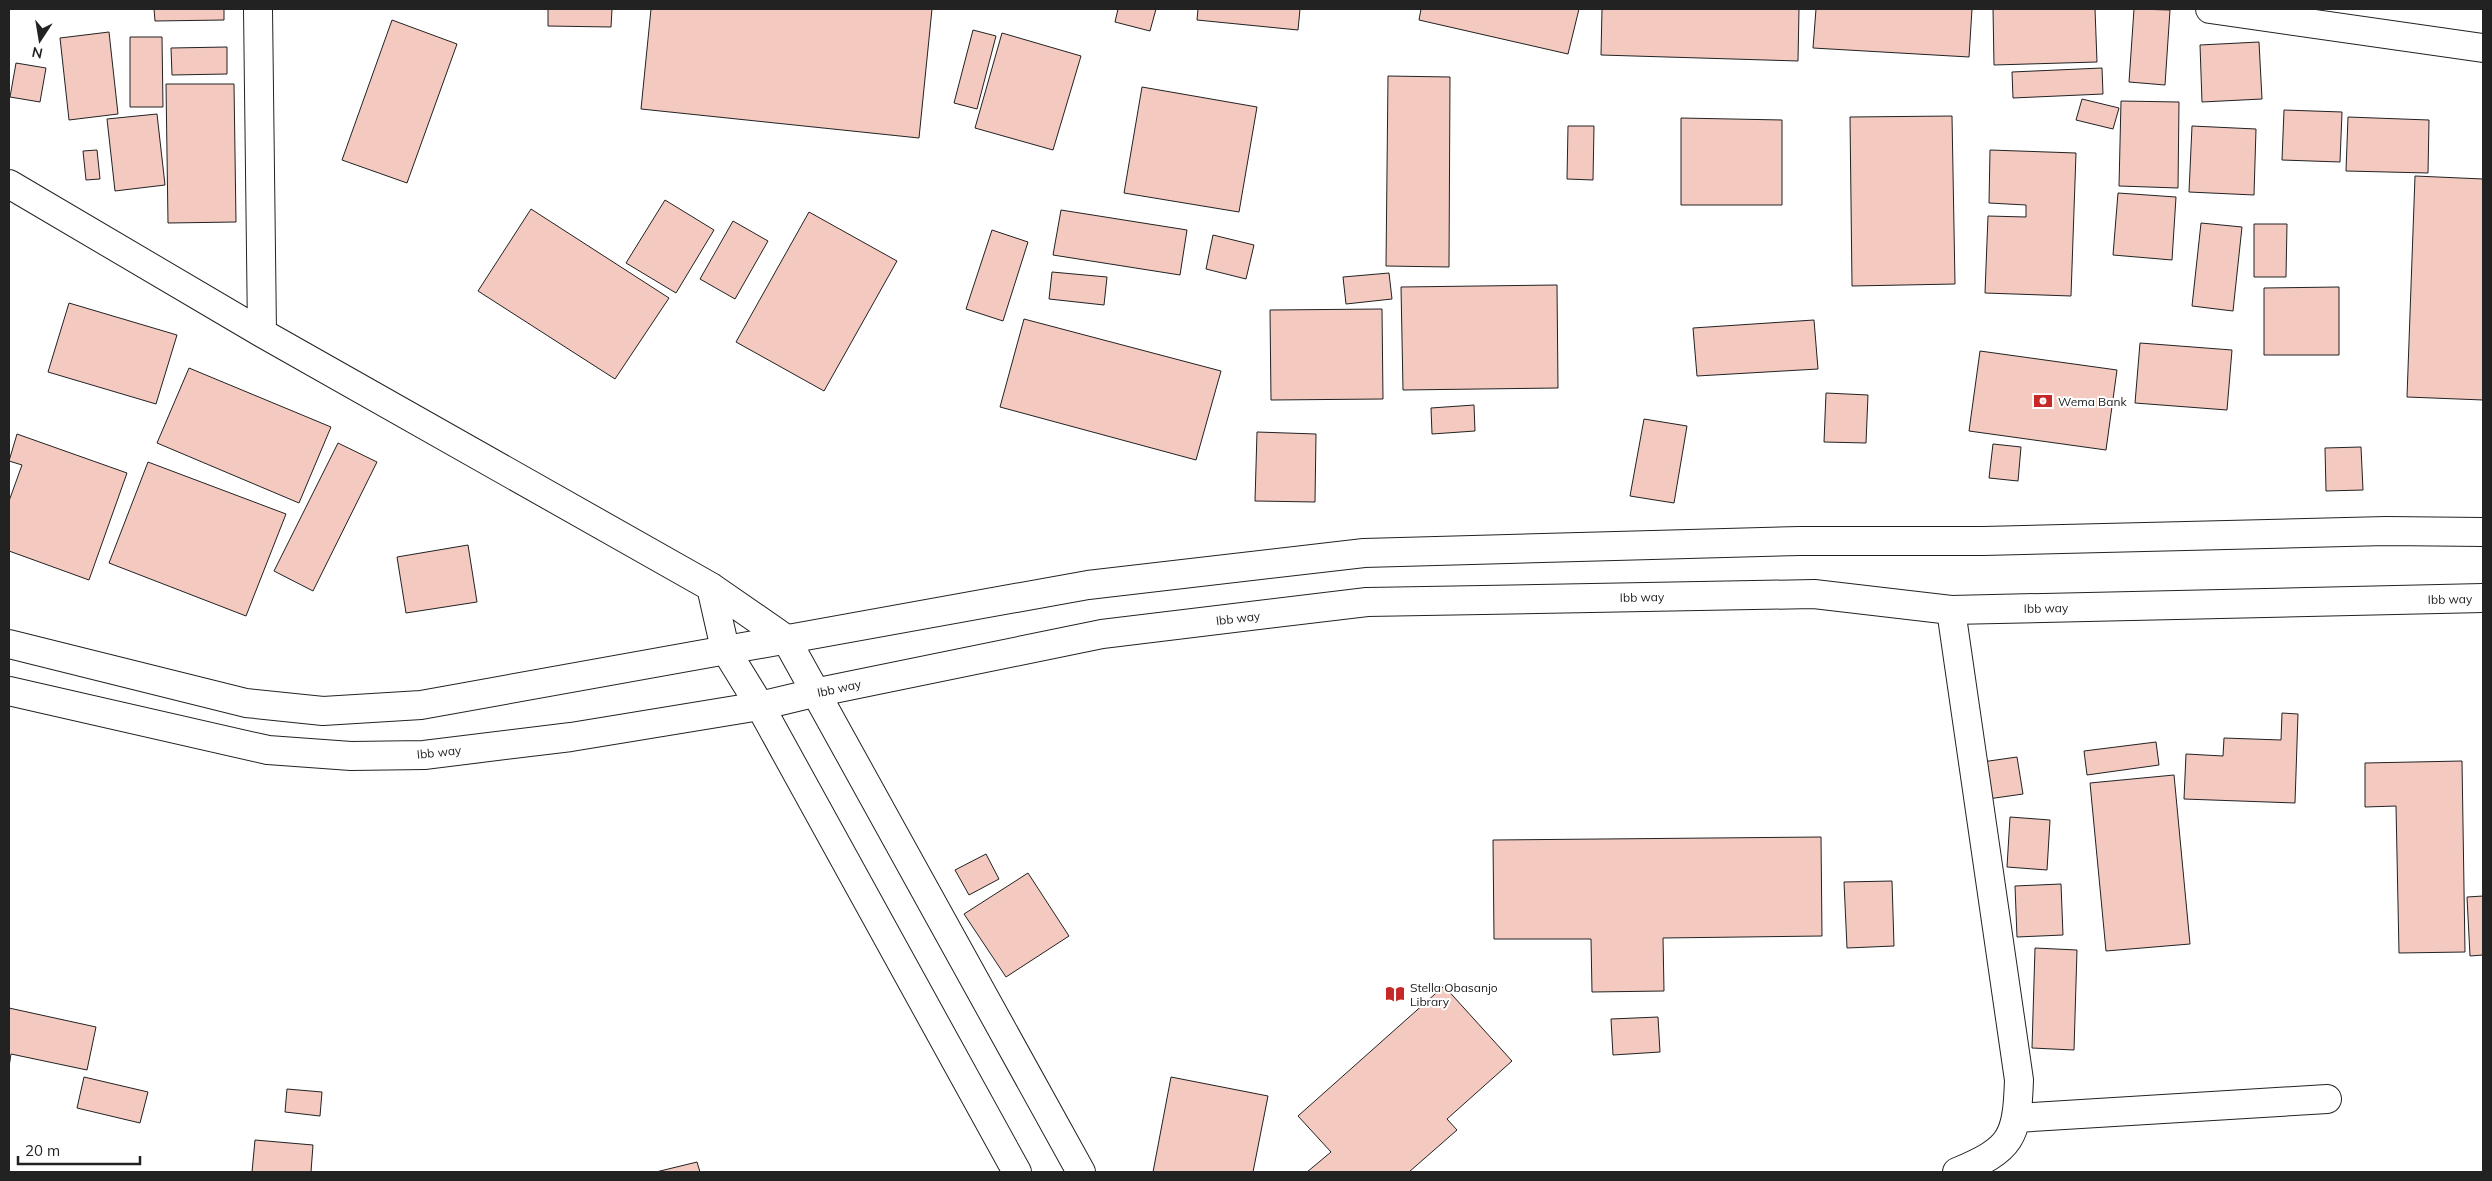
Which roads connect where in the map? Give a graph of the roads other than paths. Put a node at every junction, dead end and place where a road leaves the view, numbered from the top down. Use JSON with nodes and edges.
{"nodes":[{"id":1,"x":258,"y":9,"type":"edge"},
{"id":2,"x":2210,"y":9,"type":"edge"},
{"id":3,"x":2483,"y":48,"type":"edge"},
{"id":4,"x":9,"y":184,"type":"edge"},
{"id":5,"x":262,"y":333,"type":"junction"},
{"id":6,"x":2483,"y":532,"type":"edge"},
{"id":7,"x":711,"y":587,"type":"junction"},
{"id":8,"x":2483,"y":598,"type":"edge"},
{"id":9,"x":1952,"y":610,"type":"junction"},
{"id":10,"x":786,"y":640,"type":"junction"},
{"id":11,"x":9,"y":644,"type":"edge"},
{"id":12,"x":725,"y":649,"type":"junction"},
{"id":13,"x":9,"y":691,"type":"edge"},
{"id":14,"x":814,"y":693,"type":"junction"},
{"id":15,"x":760,"y":706,"type":"junction"},
{"id":16,"x":2327,"y":1099,"type":"dead end"},
{"id":17,"x":2018,"y":1118,"type":"junction"},
{"id":18,"x":1017,"y":1172,"type":"edge"},
{"id":19,"x":1081,"y":1172,"type":"edge"},
{"id":20,"x":1957,"y":1172,"type":"edge"}],
"edges":[{"from":1,"to":5,"type":"main road"},
{"from":2,"to":3,"type":"main road"},
{"from":4,"to":5,"type":"main road"},
{"from":5,"to":7,"type":"main road"},
{"from":6,"to":10,"type":"main road"},
{"from":7,"to":10,"type":"main road"},
{"from":7,"to":12,"type":"main road"},
{"from":8,"to":9,"type":"main road","name":"Ibb way"},
{"from":9,"to":14,"type":"main road","name":"Ibb way"},
{"from":9,"to":17,"type":"main road"},
{"from":10,"to":12,"type":"main road"},
{"from":10,"to":14,"type":"main road"},
{"from":11,"to":12,"type":"main road"},
{"from":12,"to":15,"type":"main road"},
{"from":13,"to":15,"type":"main road","name":"Ibb way"},
{"from":14,"to":15,"type":"main road","name":"Ibb way"},
{"from":14,"to":19,"type":"main road"},
{"from":15,"to":18,"type":"main road"},
{"from":16,"to":17,"type":"main road"},
{"from":17,"to":20,"type":"main road"}]}
